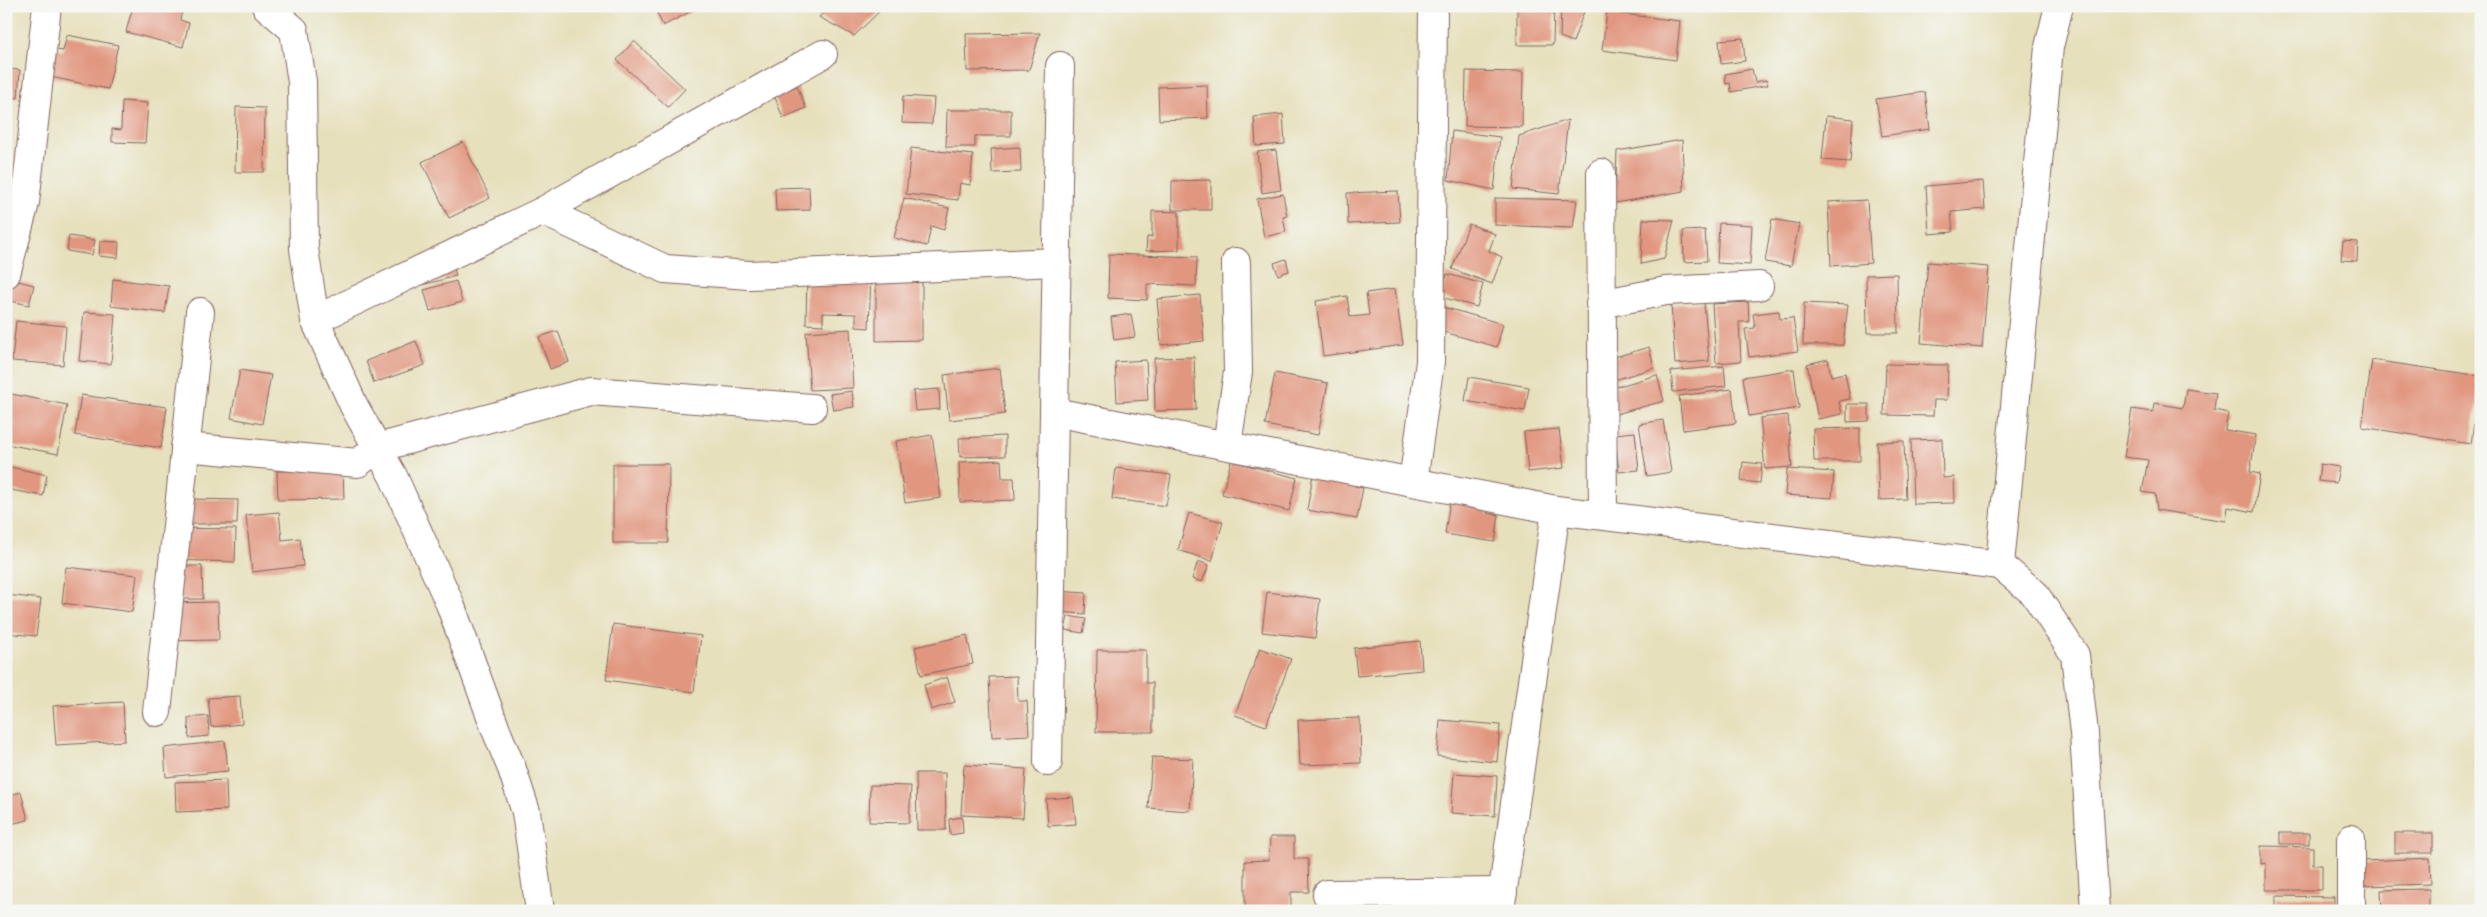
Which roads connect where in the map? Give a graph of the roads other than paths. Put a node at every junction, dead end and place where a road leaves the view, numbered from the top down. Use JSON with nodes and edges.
{"nodes":[{"id":1,"x":47,"y":6,"type":"edge"},
{"id":2,"x":266,"y":6,"type":"edge"},
{"id":3,"x":1432,"y":6,"type":"edge"},
{"id":4,"x":2058,"y":6,"type":"edge"},
{"id":5,"x":823,"y":54,"type":"dead end"},
{"id":6,"x":1060,"y":66,"type":"dead end"},
{"id":7,"x":1601,"y":173,"type":"dead end"},
{"id":8,"x":543,"y":211,"type":"junction"},
{"id":9,"x":1057,"y":262,"type":"junction"},
{"id":10,"x":1236,"y":262,"type":"dead end"},
{"id":11,"x":6,"y":274,"type":"edge"},
{"id":12,"x":1759,"y":286,"type":"dead end"},
{"id":13,"x":1600,"y":304,"type":"junction"},
{"id":14,"x":200,"y":312,"type":"dead end"},
{"id":15,"x":315,"y":320,"type":"junction"},
{"id":16,"x":812,"y":408,"type":"dead end"},
{"id":17,"x":1054,"y":412,"type":"junction"},
{"id":18,"x":1227,"y":446,"type":"junction"},
{"id":19,"x":185,"y":447,"type":"junction"},
{"id":20,"x":377,"y":448,"type":"junction"},
{"id":21,"x":1413,"y":482,"type":"junction"},
{"id":22,"x":1556,"y":510,"type":"junction"},
{"id":23,"x":1603,"y":515,"type":"junction"},
{"id":24,"x":2000,"y":565,"type":"junction"},
{"id":25,"x":157,"y":712,"type":"dead end"},
{"id":26,"x":1048,"y":762,"type":"dead end"},
{"id":27,"x":2351,"y":839,"type":"dead end"},
{"id":28,"x":1327,"y":894,"type":"dead end"},
{"id":29,"x":1501,"y":902,"type":"edge"},
{"id":30,"x":540,"y":911,"type":"edge"},
{"id":31,"x":2095,"y":911,"type":"edge"},
{"id":32,"x":2351,"y":911,"type":"edge"}],
"edges":[{"from":1,"to":11,"type":"street"},
{"from":2,"to":15,"type":"street"},
{"from":3,"to":21,"type":"street"},
{"from":4,"to":24,"type":"street"},
{"from":5,"to":8,"type":"street"},
{"from":6,"to":9,"type":"street"},
{"from":7,"to":13,"type":"street"},
{"from":8,"to":9,"type":"street"},
{"from":8,"to":15,"type":"street"},
{"from":9,"to":17,"type":"street"},
{"from":10,"to":18,"type":"street"},
{"from":12,"to":13,"type":"street"},
{"from":13,"to":23,"type":"street"},
{"from":14,"to":19,"type":"street"},
{"from":15,"to":20,"type":"street"},
{"from":16,"to":20,"type":"street"},
{"from":17,"to":18,"type":"street"},
{"from":17,"to":26,"type":"street"},
{"from":18,"to":21,"type":"street"},
{"from":19,"to":20,"type":"street"},
{"from":19,"to":25,"type":"street"},
{"from":20,"to":30,"type":"street"},
{"from":21,"to":22,"type":"street"},
{"from":22,"to":23,"type":"street"},
{"from":22,"to":29,"type":"street"},
{"from":23,"to":24,"type":"street"},
{"from":24,"to":31,"type":"street"},
{"from":27,"to":32,"type":"street"},
{"from":28,"to":29,"type":"street"}]}
